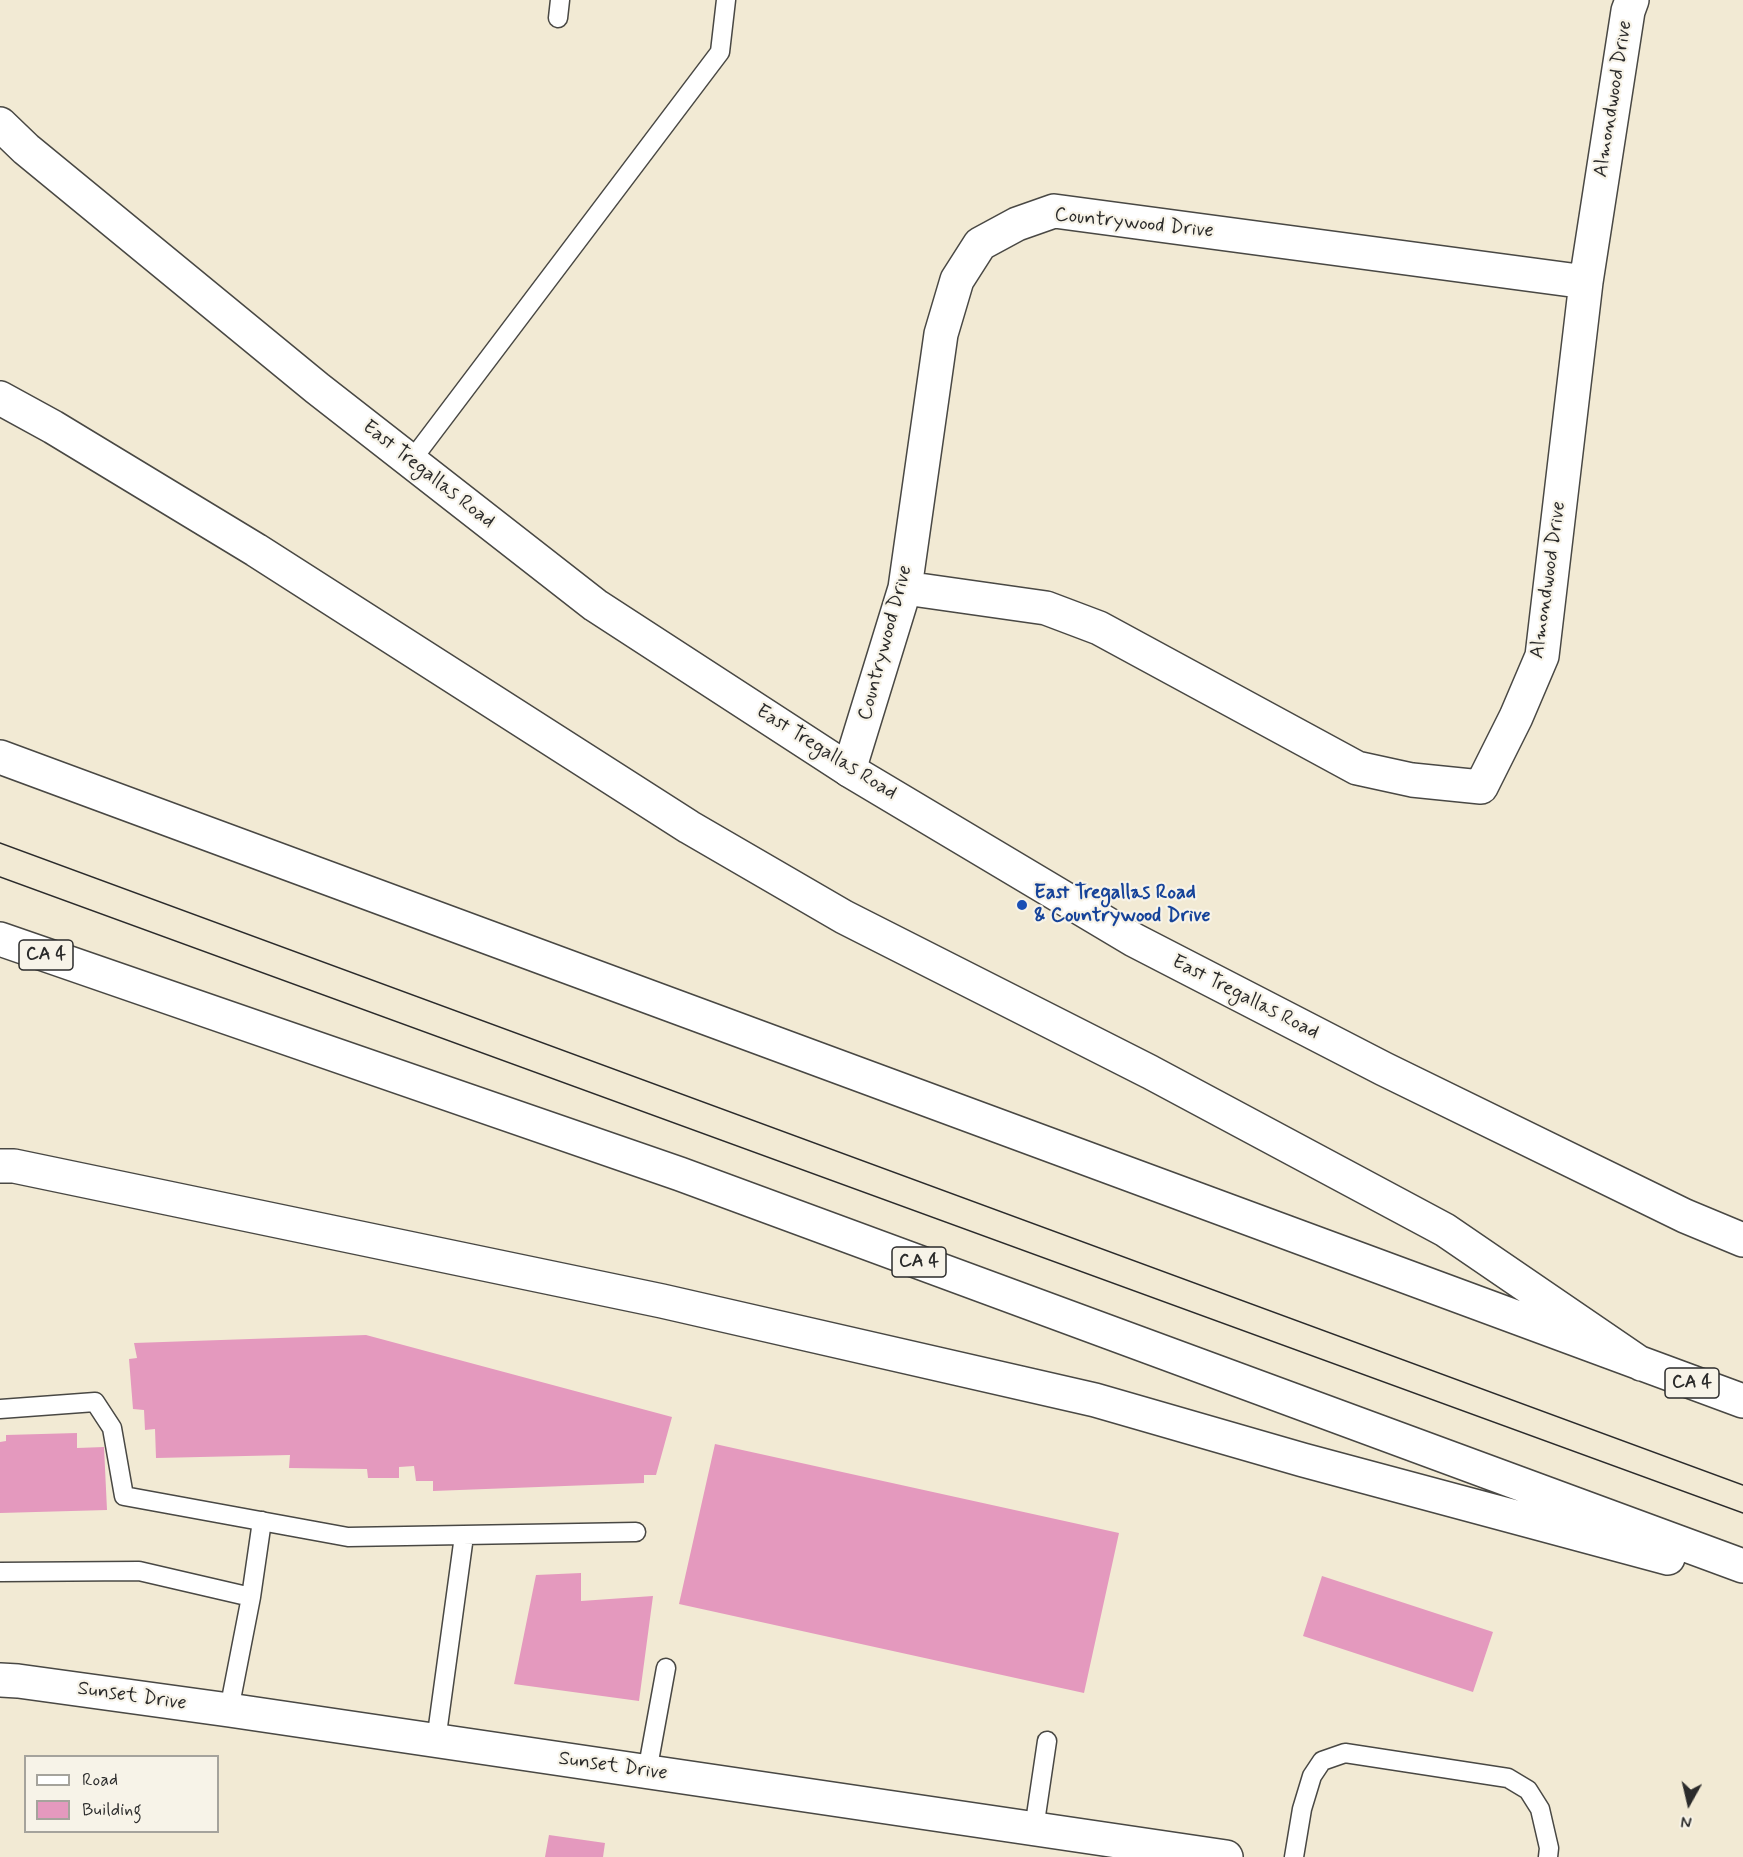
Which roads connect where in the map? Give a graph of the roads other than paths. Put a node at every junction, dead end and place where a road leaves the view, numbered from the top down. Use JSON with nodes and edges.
{"nodes":[{"id":1,"x":726,"y":0,"type":"edge"},
{"id":2,"x":1632,"y":0,"type":"edge"},
{"id":3,"x":0,"y":124,"type":"edge"},
{"id":4,"x":1586,"y":282,"type":"junction"},
{"id":5,"x":0,"y":398,"type":"edge"},
{"id":6,"x":411,"y":462,"type":"junction"},
{"id":7,"x":905,"y":588,"type":"junction"},
{"id":8,"x":0,"y":757,"type":"edge"},
{"id":9,"x":849,"y":770,"type":"junction"},
{"id":10,"x":0,"y":939,"type":"edge"},
{"id":11,"x":0,"y":947,"type":"edge"},
{"id":12,"x":91,"y":971,"type":"junction"},
{"id":13,"x":0,"y":1166,"type":"edge"},
{"id":14,"x":1743,"y":1240,"type":"edge"},
{"id":15,"x":1641,"y":1364,"type":"junction"},
{"id":16,"x":1743,"y":1401,"type":"edge"},
{"id":17,"x":0,"y":1409,"type":"edge"},
{"id":18,"x":262,"y":1521,"type":"junction"},
{"id":19,"x":636,"y":1533,"type":"dead end"},
{"id":20,"x":464,"y":1536,"type":"junction"},
{"id":21,"x":1743,"y":1566,"type":"edge"},
{"id":22,"x":0,"y":1572,"type":"edge"},
{"id":23,"x":1743,"y":1578,"type":"edge"},
{"id":24,"x":250,"y":1597,"type":"junction"},
{"id":25,"x":666,"y":1668,"type":"dead end"},
{"id":26,"x":0,"y":1680,"type":"edge"},
{"id":27,"x":229,"y":1710,"type":"junction"},
{"id":28,"x":436,"y":1741,"type":"junction"},
{"id":29,"x":1047,"y":1741,"type":"dead end"},
{"id":30,"x":647,"y":1772,"type":"junction"},
{"id":31,"x":1034,"y":1828,"type":"junction"},
{"id":32,"x":1226,"y":1857,"type":"edge"},
{"id":33,"x":1294,"y":1857,"type":"edge"},
{"id":34,"x":1548,"y":1857,"type":"edge"}],
"edges":[{"from":1,"to":6,"type":"lane"},
{"from":2,"to":4,"type":"main road","name":"Almondwood Drive"},
{"from":3,"to":6,"type":"main road","name":"East Tregallas Road"},
{"from":4,"to":7,"type":"main road","name":"Countrywood Drive"},
{"from":4,"to":7,"type":"main road","name":"Almondwood Drive"},
{"from":5,"to":15,"type":"main road"},
{"from":6,"to":9,"type":"main road","name":"East Tregallas Road"},
{"from":7,"to":9,"type":"main road","name":"Countrywood Drive"},
{"from":8,"to":15,"type":"main road","number":"CA 4"},
{"from":9,"to":14,"type":"main road","name":"East Tregallas Road"},
{"from":10,"to":12,"type":"main road","number":"CA 4"},
{"from":11,"to":12,"type":"main road"},
{"from":12,"to":21,"type":"main road","number":"CA 4"},
{"from":13,"to":23,"type":"main road"},
{"from":15,"to":16,"type":"main road","number":"CA 4"},
{"from":17,"to":18,"type":"lane"},
{"from":18,"to":20,"type":"lane"},
{"from":18,"to":24,"type":"lane"},
{"from":19,"to":20,"type":"lane"},
{"from":20,"to":28,"type":"lane"},
{"from":22,"to":24,"type":"lane"},
{"from":24,"to":27,"type":"lane"},
{"from":25,"to":30,"type":"lane"},
{"from":26,"to":27,"type":"main road","name":"Sunset Drive"},
{"from":27,"to":28,"type":"main road","name":"Sunset Drive"},
{"from":28,"to":30,"type":"main road","name":"Sunset Drive"},
{"from":29,"to":31,"type":"lane"},
{"from":30,"to":31,"type":"main road","name":"Sunset Drive"},
{"from":31,"to":32,"type":"main road","name":"Sunset Drive"},
{"from":33,"to":34,"type":"lane"}]}
